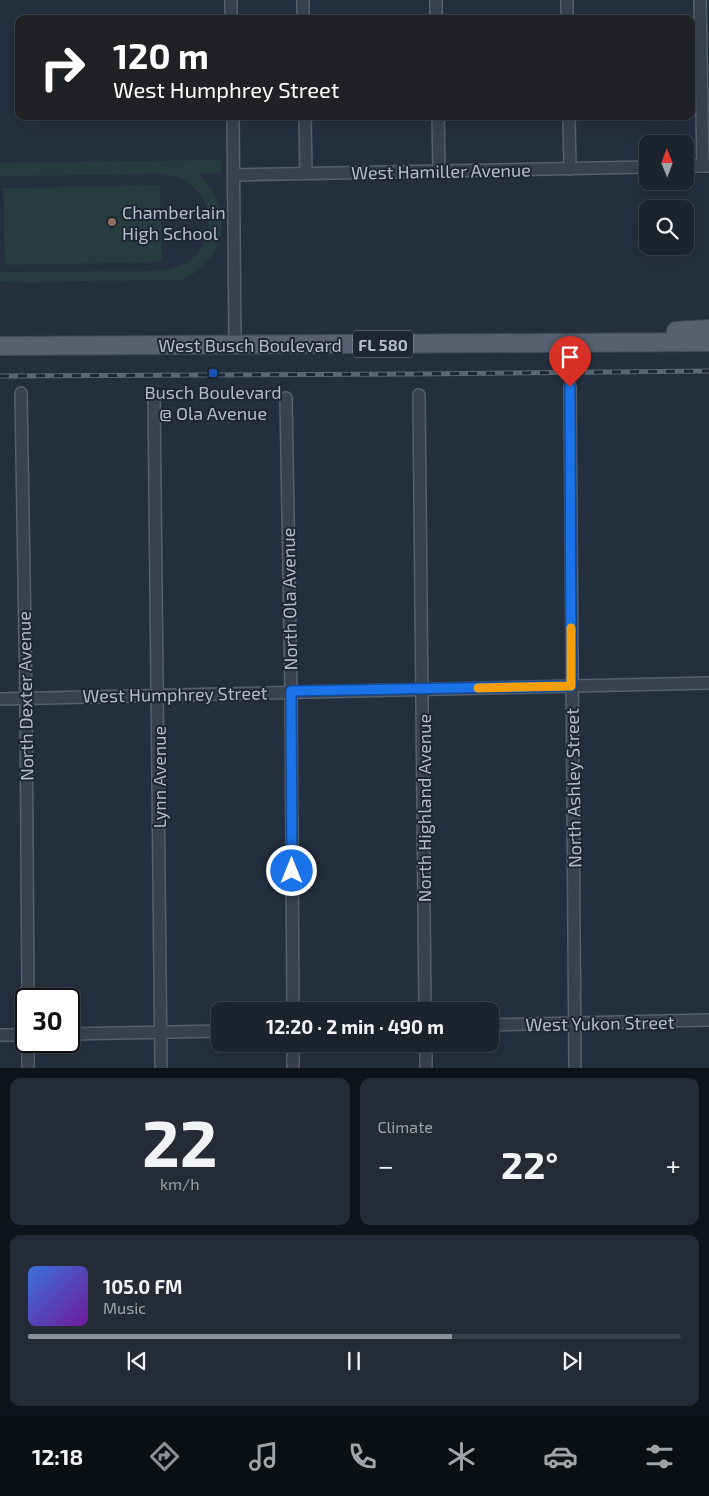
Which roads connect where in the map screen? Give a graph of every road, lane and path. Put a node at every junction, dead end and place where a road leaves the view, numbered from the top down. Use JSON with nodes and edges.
{"nodes":[{"id":1,"x":231,"y":0,"type":"edge"},
{"id":2,"x":303,"y":0,"type":"edge"},
{"id":3,"x":436,"y":0,"type":"edge"},
{"id":4,"x":567,"y":0,"type":"edge"},
{"id":5,"x":700,"y":0,"type":"edge"},
{"id":6,"x":232,"y":15,"type":"edge"},
{"id":7,"x":303,"y":15,"type":"edge"},
{"id":8,"x":436,"y":15,"type":"edge"},
{"id":9,"x":567,"y":15,"type":"edge"},
{"id":10,"x":233,"y":120,"type":"edge"},
{"id":11,"x":305,"y":120,"type":"edge"},
{"id":12,"x":438,"y":120,"type":"edge"},
{"id":13,"x":569,"y":120,"type":"edge"},
{"id":14,"x":706,"y":166,"type":"edge"},
{"id":15,"x":639,"y":167,"type":"edge"},
{"id":16,"x":570,"y":169,"type":"junction"},
{"id":17,"x":438,"y":171,"type":"junction"},
{"id":18,"x":306,"y":173,"type":"junction"},
{"id":19,"x":234,"y":175,"type":"junction"},
{"id":20,"x":709,"y":330,"type":"edge"},
{"id":21,"x":709,"y":342,"type":"edge"},
{"id":22,"x":531,"y":343,"type":"junction"},
{"id":23,"x":235,"y":345,"type":"junction"},
{"id":24,"x":0,"y":346,"type":"edge"},
{"id":25,"x":570,"y":387,"type":"dead end"},
{"id":26,"x":21,"y":393,"type":"dead end"},
{"id":27,"x":154,"y":395,"type":"dead end"},
{"id":28,"x":419,"y":395,"type":"dead end"},
{"id":29,"x":286,"y":398,"type":"dead end"},
{"id":30,"x":709,"y":684,"type":"edge"},
{"id":31,"x":571,"y":686,"type":"junction"},
{"id":32,"x":423,"y":690,"type":"junction"},
{"id":33,"x":291,"y":691,"type":"junction"},
{"id":34,"x":158,"y":695,"type":"junction"},
{"id":35,"x":26,"y":698,"type":"junction"},
{"id":36,"x":0,"y":699,"type":"edge"},
{"id":37,"x":28,"y":988,"type":"edge"},
{"id":38,"x":293,"y":1002,"type":"edge"},
{"id":39,"x":425,"y":1002,"type":"edge"},
{"id":40,"x":709,"y":1020,"type":"edge"},
{"id":41,"x":575,"y":1023,"type":"junction"},
{"id":42,"x":499,"y":1025,"type":"edge"},
{"id":43,"x":211,"y":1031,"type":"edge"},
{"id":44,"x":161,"y":1032,"type":"junction"},
{"id":45,"x":15,"y":1034,"type":"edge"},
{"id":46,"x":80,"y":1034,"type":"edge"},
{"id":47,"x":0,"y":1035,"type":"edge"},
{"id":48,"x":293,"y":1052,"type":"edge"},
{"id":49,"x":426,"y":1052,"type":"edge"},
{"id":50,"x":28,"y":1053,"type":"edge"},
{"id":51,"x":28,"y":1068,"type":"edge"},
{"id":52,"x":161,"y":1068,"type":"edge"},
{"id":53,"x":293,"y":1068,"type":"edge"},
{"id":54,"x":426,"y":1068,"type":"edge"},
{"id":55,"x":575,"y":1068,"type":"edge"}],
"edges":[{"from":1,"to":6,"type":"street"},
{"from":2,"to":7,"type":"street"},
{"from":3,"to":8,"type":"street"},
{"from":4,"to":9,"type":"street"},
{"from":5,"to":14,"type":"street"},
{"from":10,"to":19,"type":"street"},
{"from":11,"to":18,"type":"street"},
{"from":12,"to":17,"type":"street"},
{"from":13,"to":16,"type":"street"},
{"from":15,"to":16,"type":"street","name":"West Hamiller Avenue"},
{"from":16,"to":17,"type":"street","name":"West Hamiller Avenue"},
{"from":17,"to":18,"type":"street","name":"West Hamiller Avenue"},
{"from":18,"to":19,"type":"street","name":"West Hamiller Avenue"},
{"from":19,"to":23,"type":"street"},
{"from":20,"to":22,"type":"main road","name":"West Busch Boulevard","number":"FL 580"},
{"from":21,"to":22,"type":"main road","name":"West Busch Boulevard","number":"FL 580"},
{"from":22,"to":23,"type":"main road","name":"West Busch Boulevard","number":"FL 580"},
{"from":23,"to":24,"type":"main road","name":"West Busch Boulevard","number":"FL 580"},
{"from":25,"to":31,"type":"street","name":"North Ashley Street"},
{"from":26,"to":35,"type":"street","name":"North Dexter Avenue"},
{"from":27,"to":34,"type":"street","name":"Lynn Avenue"},
{"from":28,"to":32,"type":"street","name":"North Highland Avenue"},
{"from":29,"to":33,"type":"street","name":"North Ola Avenue"},
{"from":30,"to":31,"type":"street","name":"West Humphrey Street"},
{"from":31,"to":32,"type":"street","name":"West Humphrey Street"},
{"from":31,"to":41,"type":"street","name":"North Ashley Street"},
{"from":32,"to":33,"type":"street","name":"West Humphrey Street"},
{"from":32,"to":39,"type":"street","name":"North Highland Avenue"},
{"from":33,"to":34,"type":"street","name":"West Humphrey Street"},
{"from":33,"to":38,"type":"street","name":"North Ola Avenue"},
{"from":34,"to":35,"type":"street","name":"West Humphrey Street"},
{"from":34,"to":44,"type":"street","name":"Lynn Avenue"},
{"from":35,"to":36,"type":"street","name":"West Humphrey Street"},
{"from":35,"to":37,"type":"street","name":"North Dexter Avenue"},
{"from":40,"to":41,"type":"street","name":"West Yukon Street"},
{"from":41,"to":42,"type":"street","name":"West Yukon Street"},
{"from":41,"to":55,"type":"street","name":"North Ashley Street"},
{"from":43,"to":44,"type":"street"},
{"from":44,"to":46,"type":"street"},
{"from":44,"to":52,"type":"street","name":"Lynn Avenue"},
{"from":45,"to":47,"type":"street"},
{"from":48,"to":53,"type":"street"},
{"from":49,"to":54,"type":"street"},
{"from":50,"to":51,"type":"street"}]}
